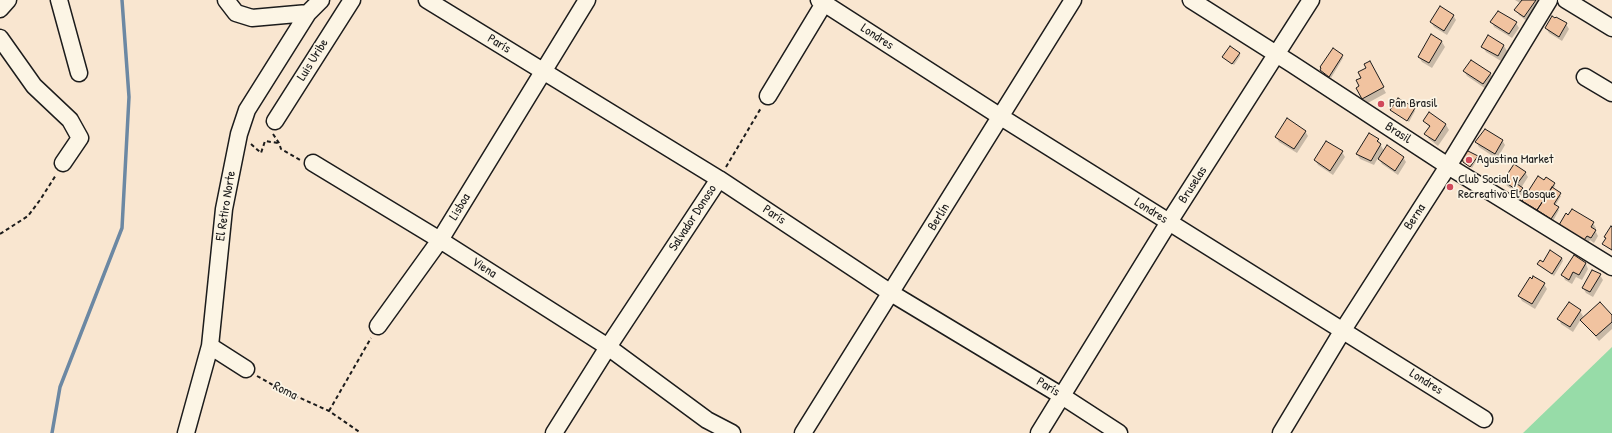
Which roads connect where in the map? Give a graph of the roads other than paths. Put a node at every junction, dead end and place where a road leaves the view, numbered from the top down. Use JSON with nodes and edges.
{"nodes":[{"id":1,"x":8,"y":0,"type":"edge"},
{"id":2,"x":59,"y":0,"type":"edge"},
{"id":3,"x":226,"y":0,"type":"edge"},
{"id":4,"x":321,"y":0,"type":"edge"},
{"id":5,"x":352,"y":0,"type":"edge"},
{"id":6,"x":427,"y":0,"type":"edge"},
{"id":7,"x":586,"y":0,"type":"edge"},
{"id":8,"x":1073,"y":0,"type":"edge"},
{"id":9,"x":1191,"y":0,"type":"edge"},
{"id":10,"x":1311,"y":0,"type":"edge"},
{"id":11,"x":1549,"y":0,"type":"edge"},
{"id":12,"x":1566,"y":0,"type":"edge"},
{"id":13,"x":823,"y":1,"type":"edge"},
{"id":14,"x":0,"y":9,"type":"edge"},
{"id":15,"x":308,"y":13,"type":"junction"},
{"id":16,"x":1612,"y":28,"type":"edge"},
{"id":17,"x":0,"y":38,"type":"edge"},
{"id":18,"x":1277,"y":54,"type":"junction"},
{"id":19,"x":543,"y":70,"type":"junction"},
{"id":20,"x":79,"y":73,"type":"dead end"},
{"id":21,"x":1585,"y":76,"type":"dead end"},
{"id":22,"x":1612,"y":93,"type":"edge"},
{"id":23,"x":768,"y":96,"type":"road end"},
{"id":24,"x":1001,"y":117,"type":"junction"},
{"id":25,"x":275,"y":121,"type":"dead end"},
{"id":26,"x":63,"y":163,"type":"road end"},
{"id":27,"x":313,"y":163,"type":"road end"},
{"id":28,"x":1448,"y":166,"type":"junction"},
{"id":29,"x":718,"y":179,"type":"junction"},
{"id":30,"x":1169,"y":222,"type":"junction"},
{"id":31,"x":440,"y":240,"type":"junction"},
{"id":32,"x":1610,"y":265,"type":"edge"},
{"id":33,"x":891,"y":293,"type":"junction"},
{"id":34,"x":378,"y":326,"type":"road end"},
{"id":35,"x":1343,"y":330,"type":"junction"},
{"id":36,"x":210,"y":346,"type":"junction"},
{"id":37,"x":608,"y":347,"type":"junction"},
{"id":38,"x":246,"y":369,"type":"road end"},
{"id":39,"x":1062,"y":396,"type":"junction"},
{"id":40,"x":1484,"y":419,"type":"dead end"},
{"id":41,"x":186,"y":433,"type":"edge"},
{"id":42,"x":554,"y":433,"type":"edge"},
{"id":43,"x":732,"y":433,"type":"edge"},
{"id":44,"x":803,"y":433,"type":"edge"},
{"id":45,"x":1039,"y":433,"type":"edge"},
{"id":46,"x":1119,"y":433,"type":"edge"},
{"id":47,"x":1281,"y":433,"type":"edge"}],
"edges":[{"from":1,"to":14,"type":"street"},
{"from":2,"to":20,"type":"street"},
{"from":3,"to":15,"type":"street"},
{"from":4,"to":15,"type":"street","name":"El Retiro Norte"},
{"from":5,"to":25,"type":"street","name":"Luis Uribe"},
{"from":6,"to":19,"type":"street","name":"París"},
{"from":7,"to":19,"type":"street","name":"Lisboa"},
{"from":8,"to":24,"type":"street","name":"Berlín"},
{"from":9,"to":18,"type":"street","name":"Brasil"},
{"from":10,"to":18,"type":"street","name":"Bruselas"},
{"from":11,"to":28,"type":"street","name":"Berna"},
{"from":12,"to":16,"type":"street"},
{"from":13,"to":23,"type":"street"},
{"from":13,"to":24,"type":"street","name":"Londres"},
{"from":15,"to":36,"type":"street","name":"El Retiro Norte"},
{"from":17,"to":26,"type":"street"},
{"from":18,"to":28,"type":"street","name":"Brasil"},
{"from":18,"to":30,"type":"street","name":"Bruselas"},
{"from":19,"to":29,"type":"street","name":"París"},
{"from":19,"to":31,"type":"street","name":"Lisboa"},
{"from":21,"to":22,"type":"street"},
{"from":24,"to":30,"type":"street","name":"Londres"},
{"from":24,"to":33,"type":"street","name":"Berlín"},
{"from":27,"to":31,"type":"street","name":"Viena"},
{"from":28,"to":32,"type":"street","name":"Brasil"},
{"from":28,"to":35,"type":"street","name":"Berna"},
{"from":29,"to":33,"type":"street","name":"París"},
{"from":29,"to":37,"type":"street","name":"Salvador Donoso"},
{"from":30,"to":35,"type":"street","name":"Londres"},
{"from":30,"to":39,"type":"street","name":"Bruselas"},
{"from":31,"to":34,"type":"street","name":"Lisboa"},
{"from":31,"to":37,"type":"street","name":"Viena"},
{"from":33,"to":39,"type":"street","name":"París"},
{"from":33,"to":44,"type":"street","name":"Berlín"},
{"from":35,"to":40,"type":"street","name":"Londres"},
{"from":35,"to":47,"type":"street","name":"Berna"},
{"from":36,"to":38,"type":"street"},
{"from":36,"to":41,"type":"street","name":"El Retiro Norte"},
{"from":37,"to":42,"type":"street","name":"Salvador Donoso"},
{"from":37,"to":43,"type":"street","name":"Viena"},
{"from":39,"to":45,"type":"street","name":"Bruselas"},
{"from":39,"to":46,"type":"street","name":"París"}]}
